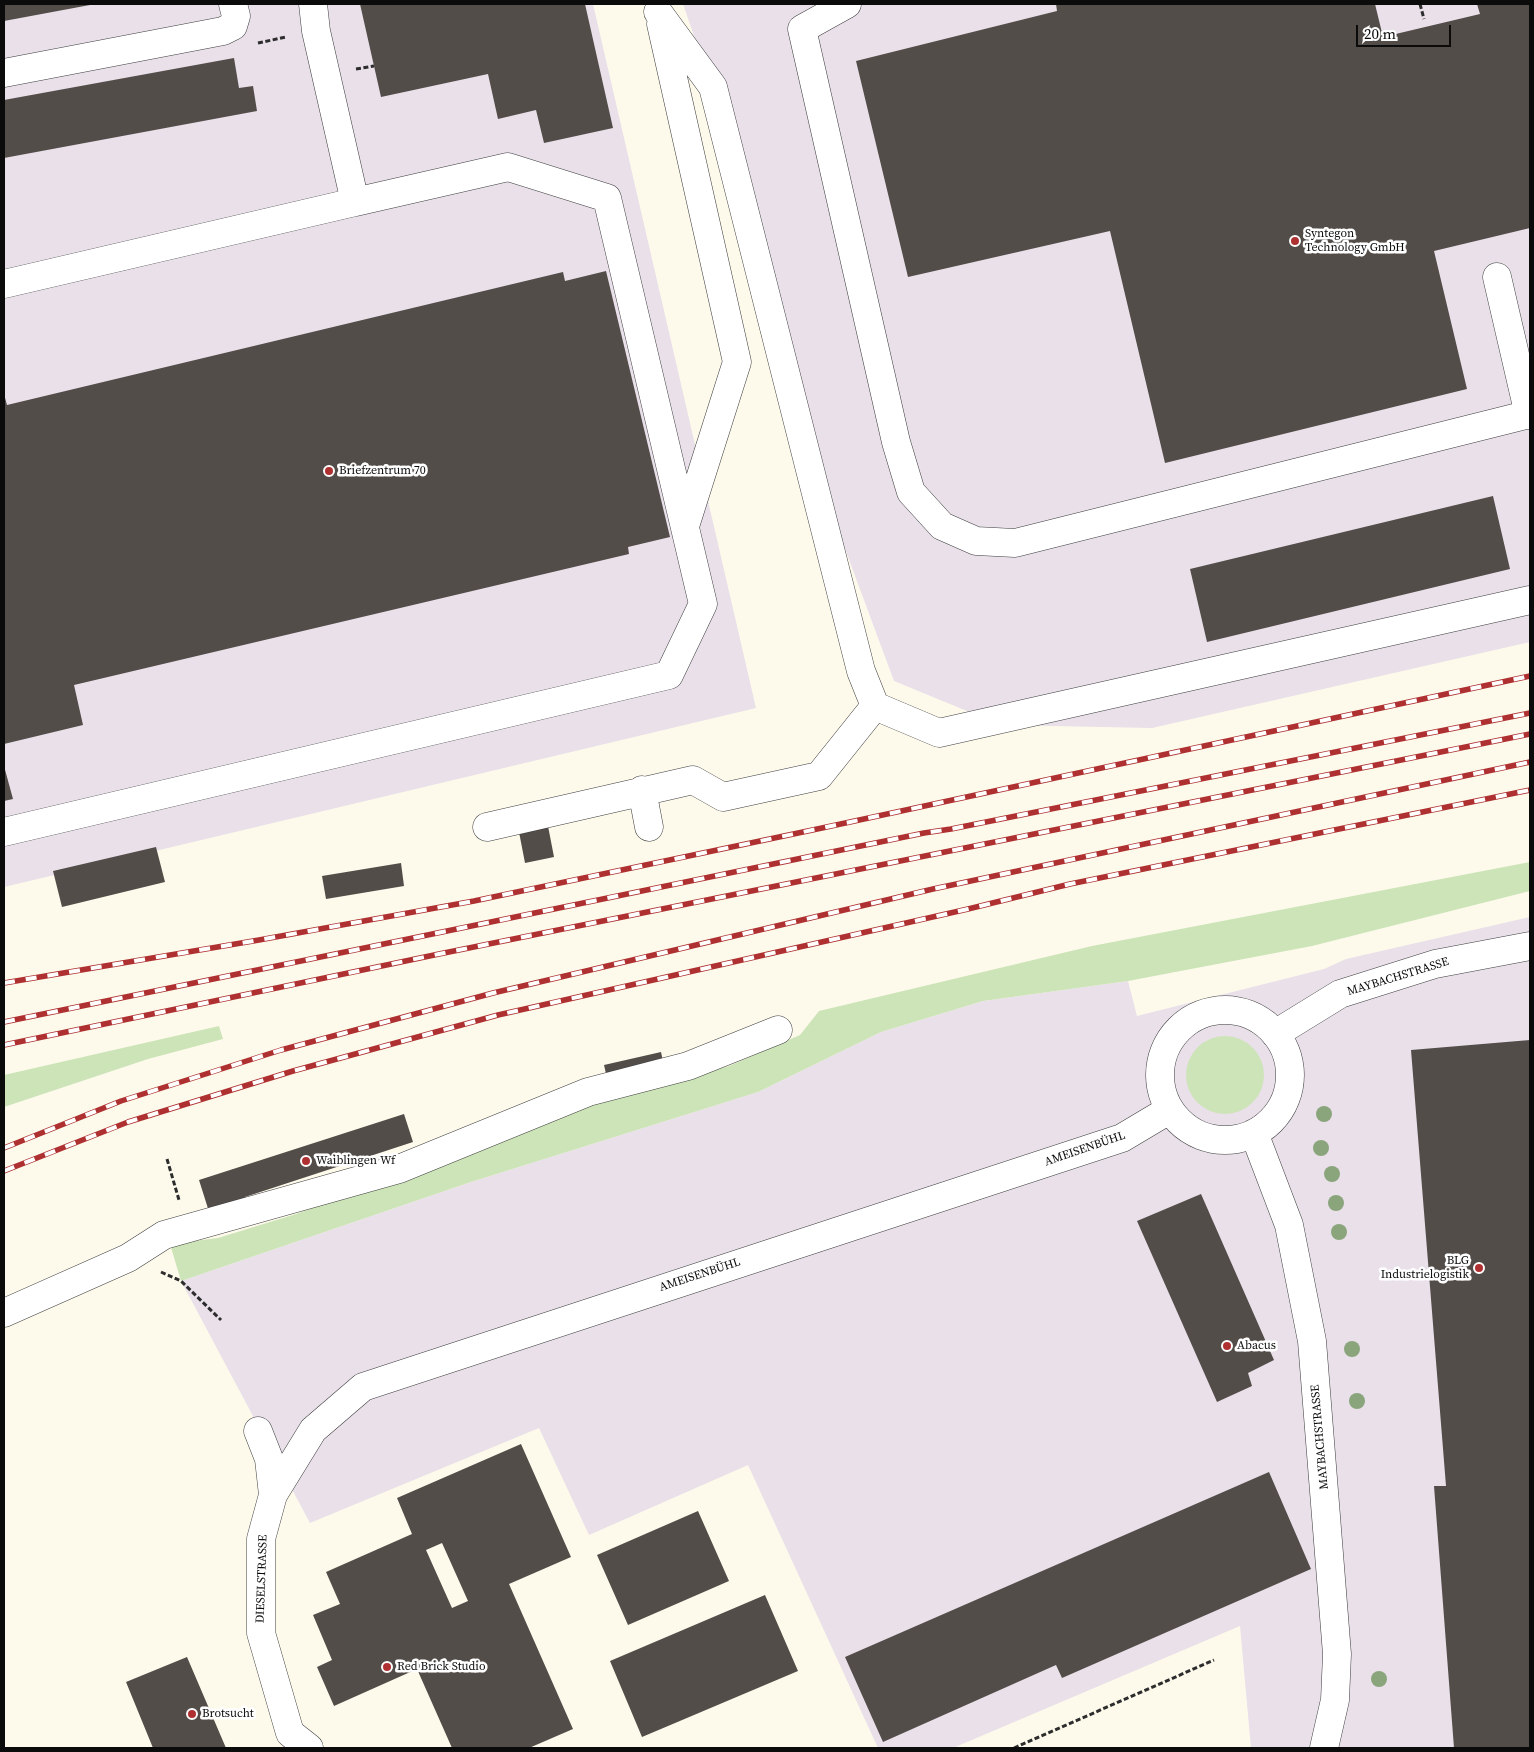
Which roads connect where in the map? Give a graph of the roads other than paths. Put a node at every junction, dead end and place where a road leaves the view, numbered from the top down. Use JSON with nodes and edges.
{"nodes":[{"id":1,"x":233,"y":4,"type":"edge"},
{"id":2,"x":313,"y":4,"type":"edge"},
{"id":3,"x":847,"y":4,"type":"edge"},
{"id":4,"x":657,"y":8,"type":"edge"},
{"id":5,"x":4,"y":73,"type":"edge"},
{"id":6,"x":355,"y":202,"type":"junction"},
{"id":7,"x":1497,"y":277,"type":"dead end"},
{"id":8,"x":4,"y":284,"type":"edge"},
{"id":9,"x":1530,"y":414,"type":"edge"},
{"id":10,"x":685,"y":526,"type":"junction"},
{"id":11,"x":1530,"y":600,"type":"edge"},
{"id":12,"x":875,"y":706,"type":"junction"},
{"id":13,"x":642,"y":790,"type":"junction"},
{"id":14,"x":488,"y":827,"type":"dead end"},
{"id":15,"x":649,"y":827,"type":"dead end"},
{"id":16,"x":4,"y":832,"type":"edge"},
{"id":17,"x":1530,"y":946,"type":"edge"},
{"id":18,"x":778,"y":1030,"type":"dead end"},
{"id":19,"x":1275,"y":1034,"type":"junction"},
{"id":20,"x":1169,"y":1110,"type":"junction"},
{"id":21,"x":1254,"y":1133,"type":"junction"},
{"id":22,"x":4,"y":1313,"type":"edge"},
{"id":23,"x":258,"y":1431,"type":"dead end"},
{"id":24,"x":273,"y":1495,"type":"junction"},
{"id":25,"x":309,"y":1748,"type":"edge"},
{"id":26,"x":1324,"y":1748,"type":"edge"}],
"edges":[{"from":1,"to":5,"type":"street"},
{"from":2,"to":6,"type":"street"},
{"from":3,"to":9,"type":"street"},
{"from":4,"to":10,"type":"street"},
{"from":4,"to":12,"type":"street"},
{"from":6,"to":8,"type":"street"},
{"from":6,"to":10,"type":"street"},
{"from":7,"to":9,"type":"street"},
{"from":10,"to":16,"type":"street"},
{"from":11,"to":12,"type":"street"},
{"from":12,"to":13,"type":"street"},
{"from":13,"to":14,"type":"street"},
{"from":13,"to":15,"type":"street"},
{"from":17,"to":19,"type":"street","name":"MAYBACHSTRASSE"},
{"from":18,"to":22,"type":"street"},
{"from":19,"to":20,"type":"street"},
{"from":19,"to":21,"type":"street"},
{"from":20,"to":21,"type":"street"},
{"from":20,"to":24,"type":"street","name":"AMEISENBÜHL"},
{"from":21,"to":26,"type":"street","name":"MAYBACHSTRASSE"},
{"from":23,"to":24,"type":"street","name":"DIESELSTRASSE"},
{"from":24,"to":25,"type":"street","name":"DIESELSTRASSE"}]}
